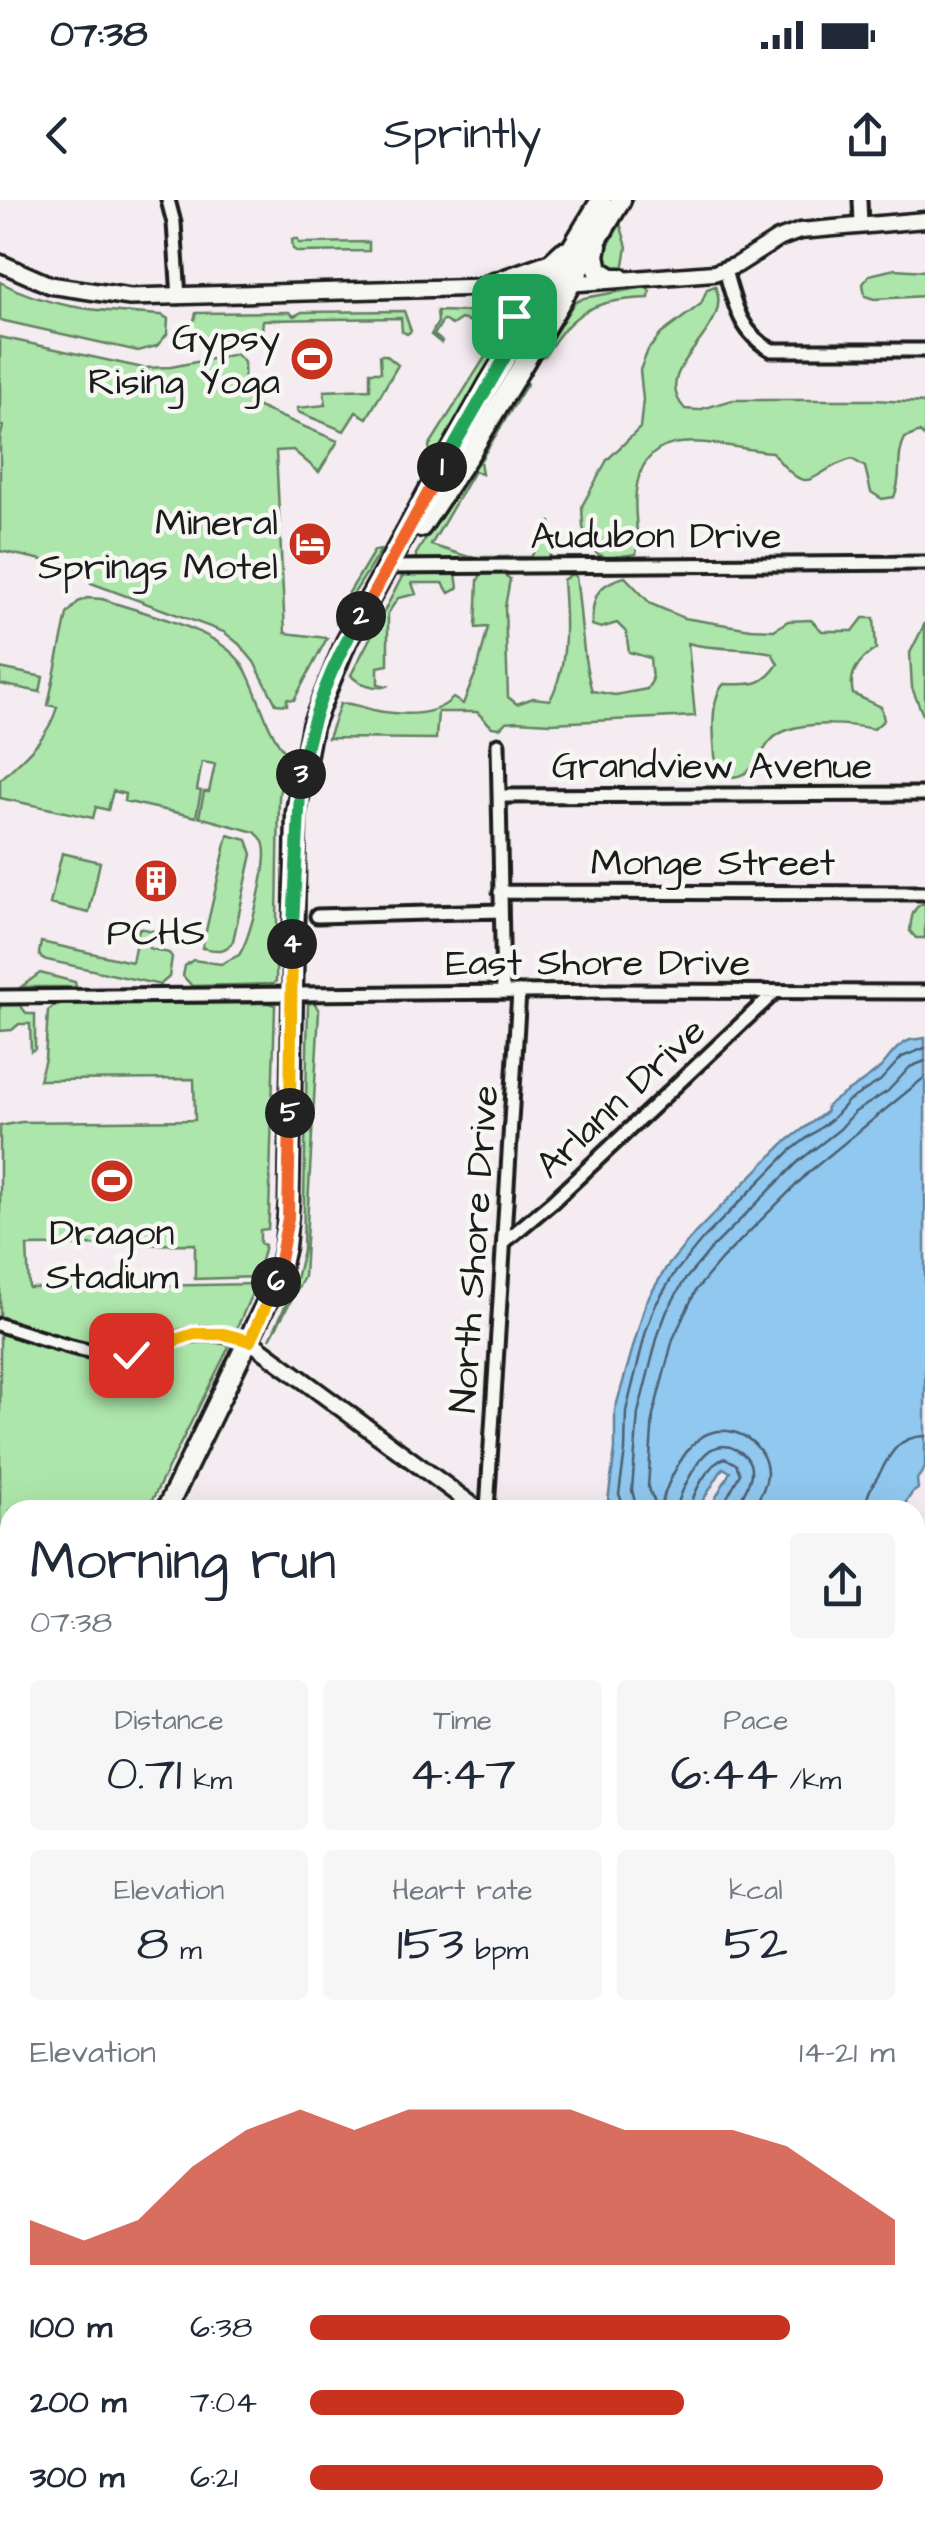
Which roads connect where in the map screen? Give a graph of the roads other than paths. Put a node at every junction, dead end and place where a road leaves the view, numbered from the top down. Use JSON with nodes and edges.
{"nodes":[{"id":1,"x":168,"y":200,"type":"edge"},
{"id":2,"x":601,"y":200,"type":"edge"},
{"id":3,"x":621,"y":200,"type":"edge"},
{"id":4,"x":860,"y":200,"type":"edge"},
{"id":5,"x":925,"y":220,"type":"edge"},
{"id":6,"x":861,"y":224,"type":"junction"},
{"id":7,"x":578,"y":238,"type":"junction"},
{"id":8,"x":598,"y":242,"type":"junction"},
{"id":9,"x":0,"y":264,"type":"edge"},
{"id":10,"x":724,"y":270,"type":"junction"},
{"id":11,"x":654,"y":277,"type":"junction"},
{"id":12,"x":620,"y":278,"type":"junction"},
{"id":13,"x":557,"y":290,"type":"junction"},
{"id":14,"x":486,"y":291,"type":"junction"},
{"id":15,"x":179,"y":298,"type":"junction"},
{"id":16,"x":512,"y":345,"type":"junction"},
{"id":17,"x":925,"y":350,"type":"edge"},
{"id":18,"x":925,"y":563,"type":"edge"},
{"id":19,"x":390,"y":567,"type":"junction"},
{"id":20,"x":498,"y":744,"type":"dead end"},
{"id":21,"x":925,"y":794,"type":"edge"},
{"id":22,"x":499,"y":796,"type":"junction"},
{"id":23,"x":500,"y":892,"type":"junction"},
{"id":24,"x":925,"y":892,"type":"edge"},
{"id":25,"x":501,"y":910,"type":"junction"},
{"id":26,"x":317,"y":916,"type":"dead end"},
{"id":27,"x":502,"y":992,"type":"junction"},
{"id":28,"x":519,"y":992,"type":"junction"},
{"id":29,"x":774,"y":992,"type":"junction"},
{"id":30,"x":904,"y":992,"type":"junction"},
{"id":31,"x":925,"y":992,"type":"edge"},
{"id":32,"x":292,"y":993,"type":"junction"},
{"id":33,"x":0,"y":997,"type":"edge"},
{"id":34,"x":925,"y":1000,"type":"edge"},
{"id":35,"x":504,"y":1242,"type":"junction"},
{"id":36,"x":0,"y":1324,"type":"edge"},
{"id":37,"x":250,"y":1341,"type":"junction"},
{"id":38,"x":171,"y":1500,"type":"edge"},
{"id":39,"x":465,"y":1500,"type":"edge"},
{"id":40,"x":489,"y":1500,"type":"edge"}],
"edges":[{"from":1,"to":15,"type":"street"},
{"from":2,"to":7,"type":"main road"},
{"from":3,"to":8,"type":"main road"},
{"from":4,"to":6,"type":"street"},
{"from":5,"to":6,"type":"street"},
{"from":6,"to":10,"type":"street"},
{"from":7,"to":13,"type":"main road"},
{"from":7,"to":14,"type":"main road"},
{"from":8,"to":12,"type":"main road"},
{"from":8,"to":13,"type":"main road"},
{"from":9,"to":15,"type":"main road"},
{"from":10,"to":11,"type":"street"},
{"from":10,"to":17,"type":"street"},
{"from":11,"to":12,"type":"street"},
{"from":11,"to":13,"type":"street"},
{"from":12,"to":13,"type":"street"},
{"from":13,"to":14,"type":"main road"},
{"from":13,"to":16,"type":"main road"},
{"from":13,"to":19,"type":"main road"},
{"from":14,"to":15,"type":"main road"},
{"from":14,"to":16,"type":"main road"},
{"from":16,"to":19,"type":"main road"},
{"from":18,"to":19,"type":"street","name":"Audubon Drive"},
{"from":19,"to":32,"type":"main road"},
{"from":20,"to":22,"type":"street"},
{"from":21,"to":22,"type":"street","name":"Grandview Avenue"},
{"from":22,"to":23,"type":"street"},
{"from":23,"to":24,"type":"street","name":"Monge Street"},
{"from":23,"to":25,"type":"street"},
{"from":25,"to":26,"type":"street"},
{"from":25,"to":27,"type":"street"},
{"from":27,"to":28,"type":"street","name":"East Shore Drive"},
{"from":27,"to":32,"type":"street","name":"East Shore Drive"},
{"from":28,"to":29,"type":"street","name":"East Shore Drive"},
{"from":28,"to":35,"type":"street","name":"North Shore Drive"},
{"from":29,"to":30,"type":"street","name":"East Shore Drive"},
{"from":29,"to":35,"type":"street","name":"Arlann Drive"},
{"from":30,"to":31,"type":"street","name":"East Shore Drive"},
{"from":30,"to":34,"type":"street"},
{"from":32,"to":33,"type":"street","name":"East Shore Drive"},
{"from":32,"to":37,"type":"main road"},
{"from":35,"to":40,"type":"street","name":"North Shore Drive"},
{"from":36,"to":37,"type":"street"},
{"from":37,"to":38,"type":"main road"},
{"from":37,"to":39,"type":"street"}]}
